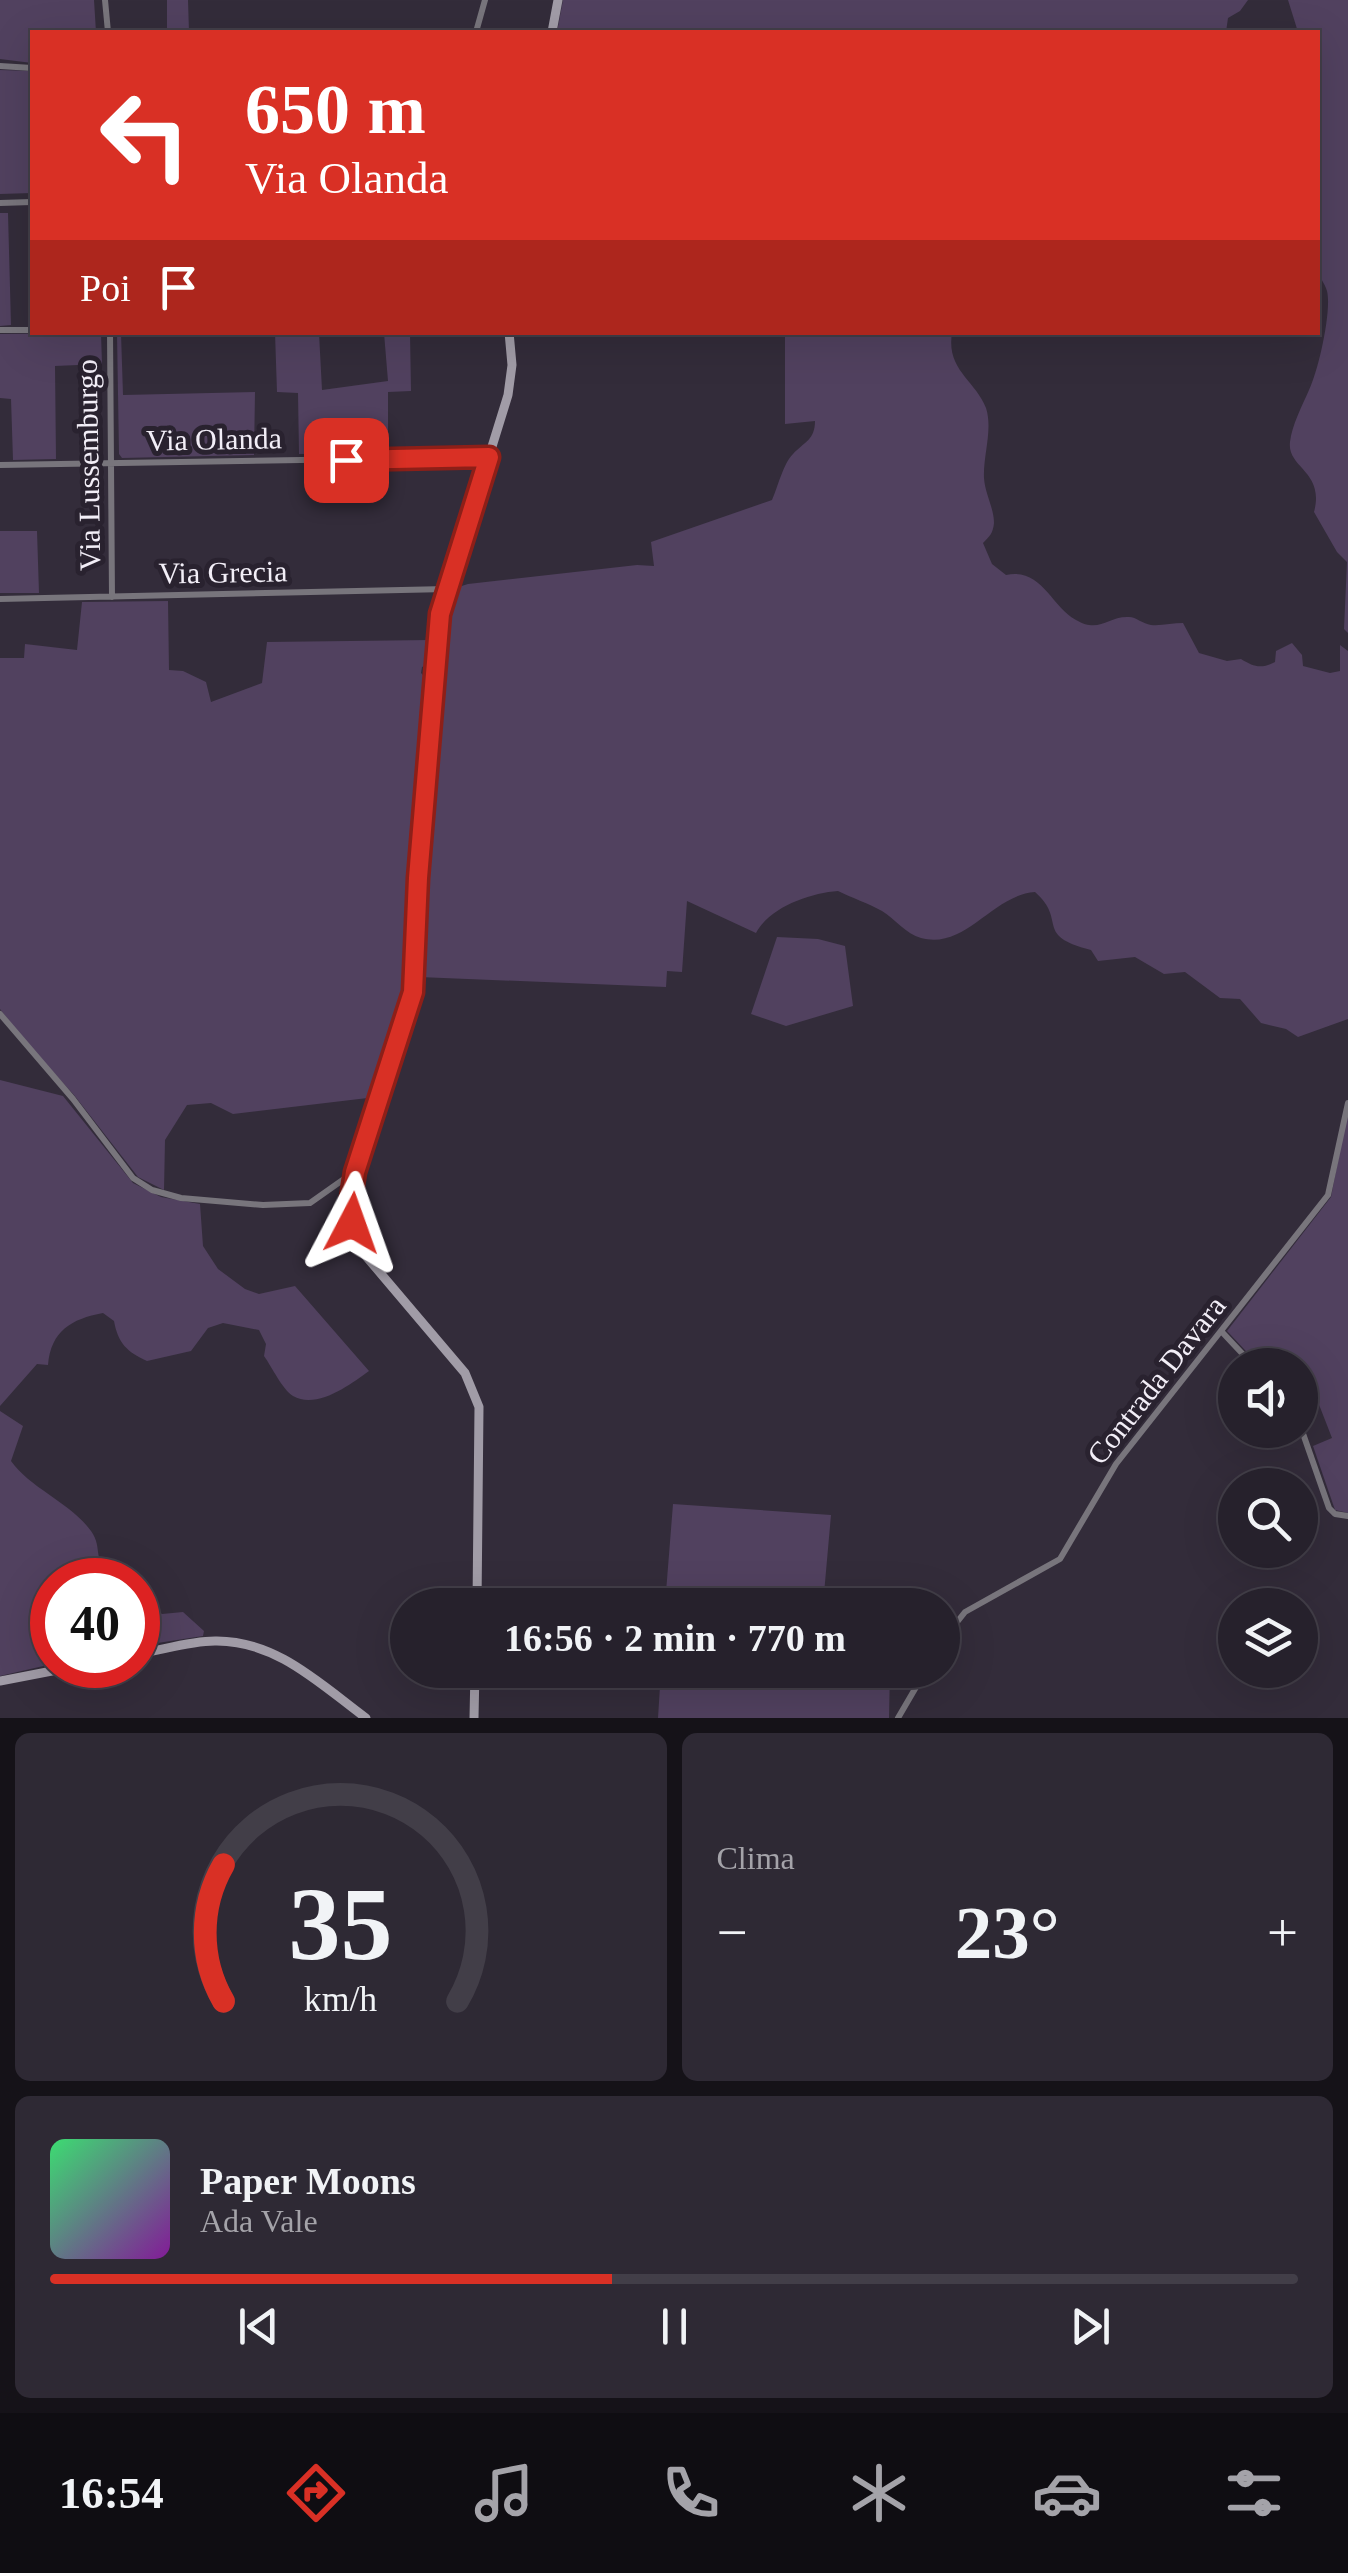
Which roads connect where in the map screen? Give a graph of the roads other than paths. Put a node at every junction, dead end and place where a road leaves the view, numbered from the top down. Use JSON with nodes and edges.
{"nodes":[{"id":1,"x":106,"y":0,"type":"edge"},
{"id":2,"x":484,"y":0,"type":"edge"},
{"id":3,"x":558,"y":0,"type":"edge"},
{"id":4,"x":108,"y":30,"type":"edge"},
{"id":5,"x":476,"y":30,"type":"edge"},
{"id":6,"x":552,"y":30,"type":"edge"},
{"id":7,"x":0,"y":66,"type":"edge"},
{"id":8,"x":30,"y":68,"type":"edge"},
{"id":9,"x":30,"y":202,"type":"edge"},
{"id":10,"x":0,"y":203,"type":"edge"},
{"id":11,"x":0,"y":330,"type":"edge"},
{"id":12,"x":30,"y":330,"type":"edge"},
{"id":13,"x":110,"y":335,"type":"edge"},
{"id":14,"x":509,"y":335,"type":"edge"},
{"id":15,"x":489,"y":457,"type":"junction"},
{"id":16,"x":112,"y":463,"type":"junction"},
{"id":17,"x":0,"y":465,"type":"edge"},
{"id":18,"x":447,"y":589,"type":"junction"},
{"id":19,"x":112,"y":597,"type":"junction"},
{"id":20,"x":0,"y":599,"type":"edge"},
{"id":21,"x":0,"y":1014,"type":"edge"},
{"id":22,"x":1348,"y":1103,"type":"edge"},
{"id":23,"x":355,"y":1172,"type":"junction"},
{"id":24,"x":1222,"y":1332,"type":"junction"},
{"id":25,"x":1237,"y":1348,"type":"edge"},
{"id":26,"x":1308,"y":1448,"type":"edge"},
{"id":27,"x":1348,"y":1516,"type":"edge"},
{"id":28,"x":477,"y":1588,"type":"edge"},
{"id":29,"x":960,"y":1618,"type":"edge"},
{"id":30,"x":160,"y":1650,"type":"edge"},
{"id":31,"x":30,"y":1675,"type":"edge"},
{"id":32,"x":0,"y":1681,"type":"edge"},
{"id":33,"x":475,"y":1688,"type":"edge"},
{"id":34,"x":916,"y":1688,"type":"edge"},
{"id":35,"x":366,"y":1718,"type":"edge"},
{"id":36,"x":474,"y":1718,"type":"edge"},
{"id":37,"x":898,"y":1718,"type":"edge"}],
"edges":[{"from":1,"to":4,"type":"street"},
{"from":2,"to":5,"type":"street"},
{"from":3,"to":6,"type":"street"},
{"from":7,"to":8,"type":"street"},
{"from":9,"to":10,"type":"street"},
{"from":11,"to":12,"type":"street"},
{"from":13,"to":16,"type":"street","name":"Via Lussemburgo"},
{"from":14,"to":15,"type":"street"},
{"from":15,"to":16,"type":"street","name":"Via Olanda"},
{"from":15,"to":18,"type":"street"},
{"from":16,"to":17,"type":"street","name":"Via Olanda"},
{"from":16,"to":19,"type":"street","name":"Via Lussemburgo"},
{"from":18,"to":19,"type":"street","name":"Via Grecia"},
{"from":18,"to":23,"type":"street"},
{"from":19,"to":20,"type":"street","name":"Via Grecia"},
{"from":21,"to":23,"type":"street"},
{"from":22,"to":24,"type":"street","name":"Contrada Davara"},
{"from":23,"to":28,"type":"street"},
{"from":24,"to":25,"type":"street"},
{"from":24,"to":29,"type":"street","name":"Contrada Davara"},
{"from":26,"to":27,"type":"street"},
{"from":30,"to":35,"type":"street"},
{"from":31,"to":32,"type":"street"},
{"from":33,"to":36,"type":"street"},
{"from":34,"to":37,"type":"street"}]}
